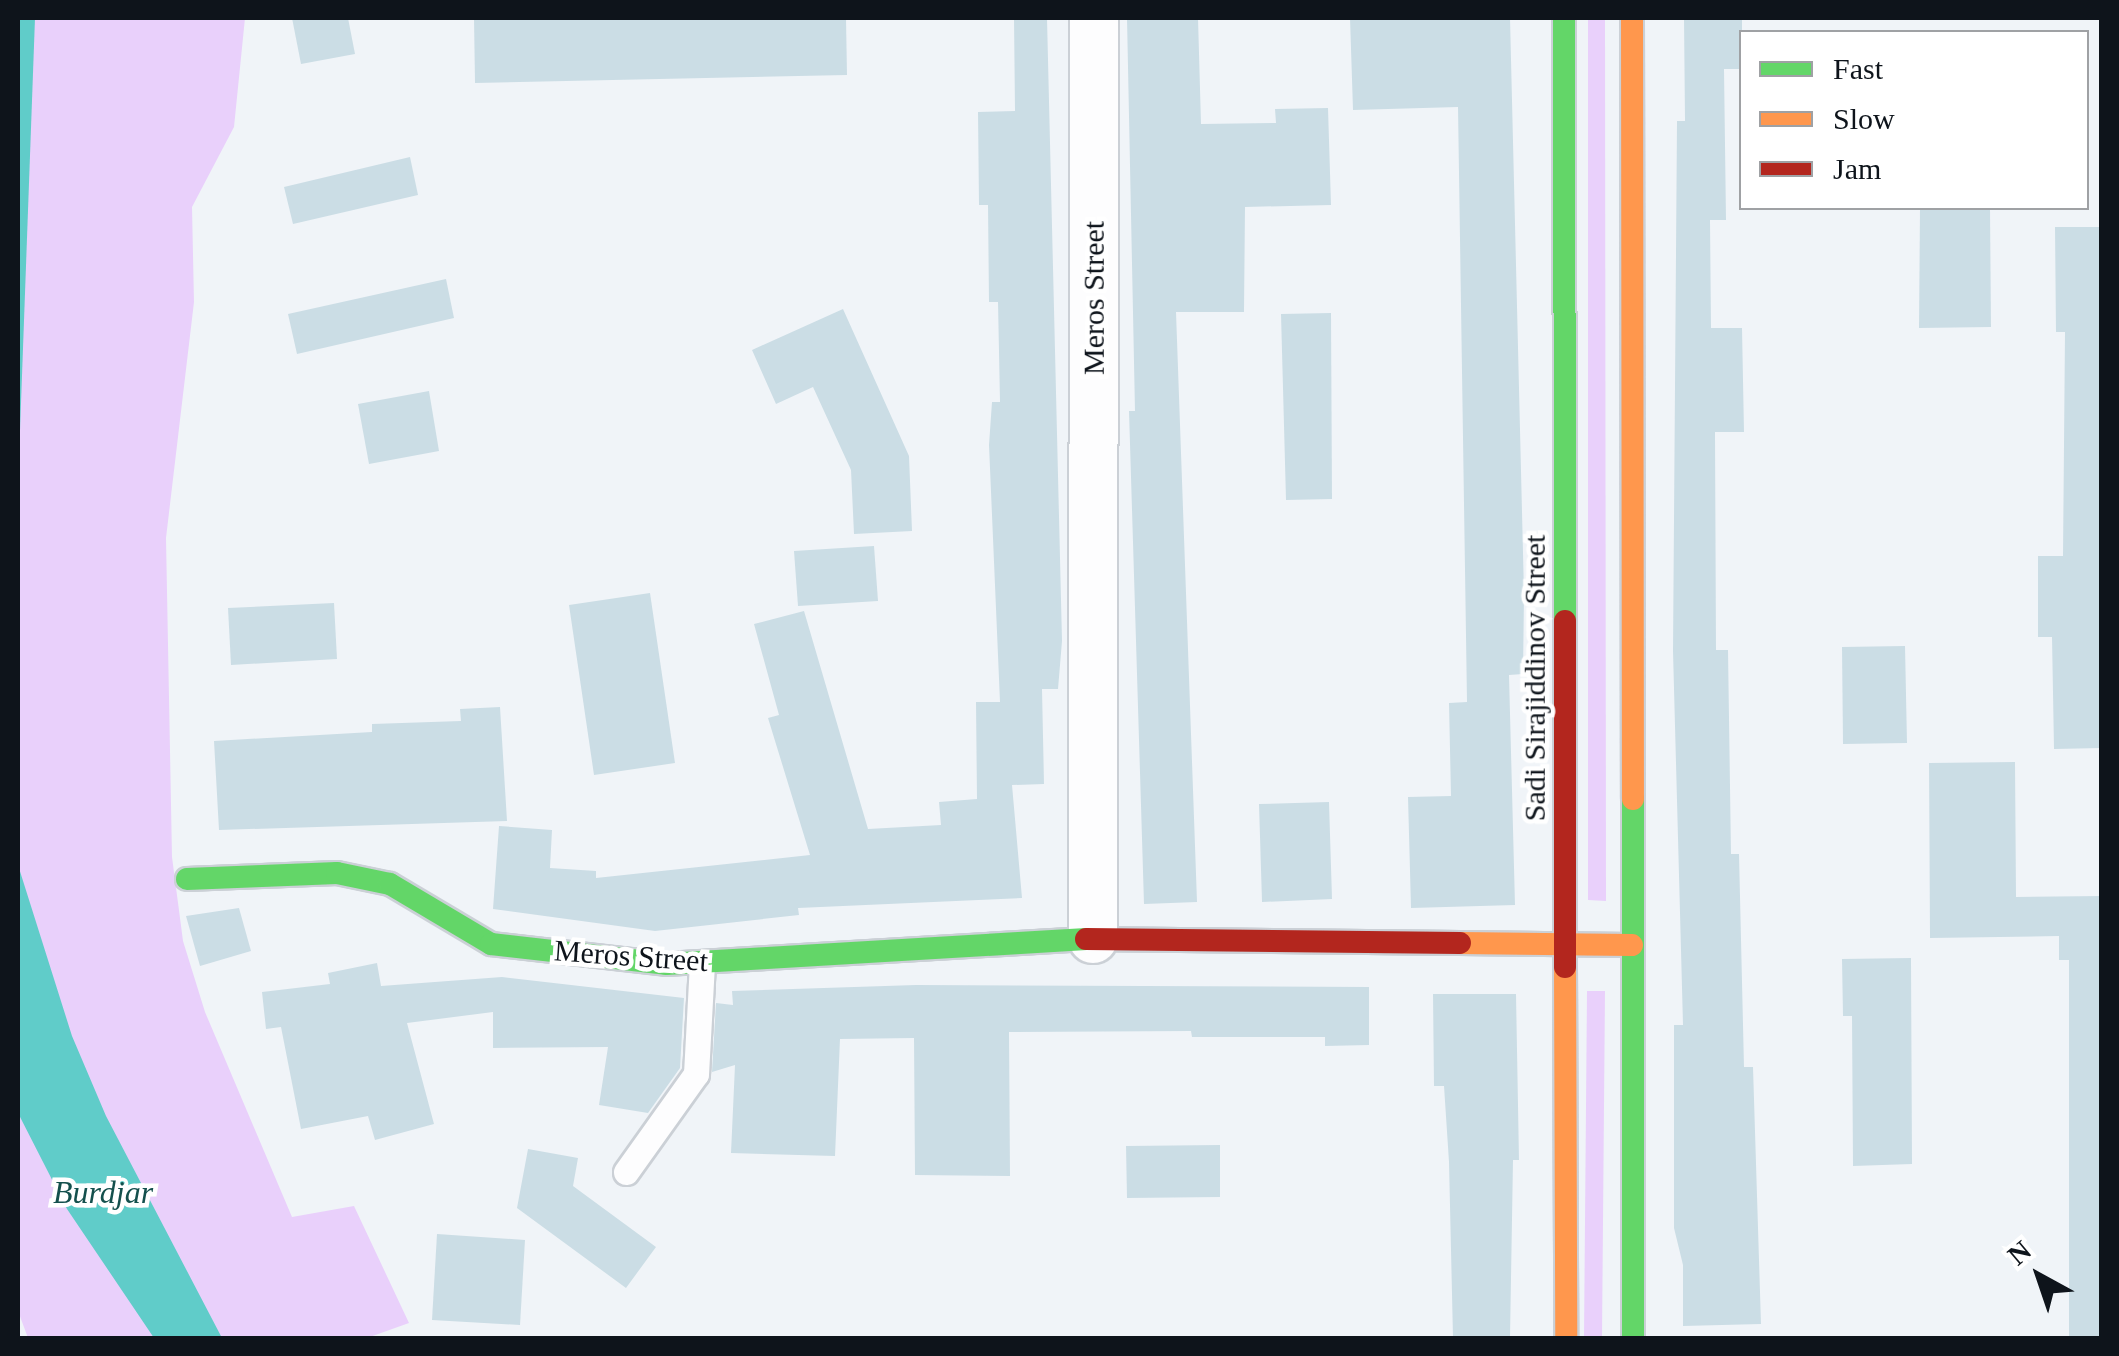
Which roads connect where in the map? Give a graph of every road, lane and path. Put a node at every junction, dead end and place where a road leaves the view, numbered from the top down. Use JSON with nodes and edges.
{"nodes":[{"id":1,"x":1094,"y":18,"type":"edge"},
{"id":2,"x":1564,"y":18,"type":"edge"},
{"id":3,"x":1632,"y":18,"type":"edge"},
{"id":4,"x":187,"y":879,"type":"dead end"},
{"id":5,"x":1093,"y":940,"type":"junction"},
{"id":6,"x":1566,"y":945,"type":"junction"},
{"id":7,"x":1632,"y":945,"type":"junction"},
{"id":8,"x":702,"y":964,"type":"junction"},
{"id":9,"x":626,"y":1172,"type":"dead end"},
{"id":10,"x":1566,"y":1338,"type":"edge"},
{"id":11,"x":1632,"y":1338,"type":"edge"}],
"edges":[{"from":1,"to":5,"type":"street","name":"Meros Street"},
{"from":2,"to":6,"type":"street","name":"Sadi Sirajiddinov Street"},
{"from":3,"to":7,"type":"street"},
{"from":4,"to":8,"type":"street","name":"Meros Street"},
{"from":5,"to":6,"type":"street","name":"Meros Street"},
{"from":5,"to":8,"type":"street","name":"Meros Street"},
{"from":6,"to":7,"type":"street","name":"Meros Street"},
{"from":6,"to":10,"type":"street","name":"Sadi Sirajiddinov Street"},
{"from":7,"to":11,"type":"street"},
{"from":8,"to":9,"type":"lane"}]}
